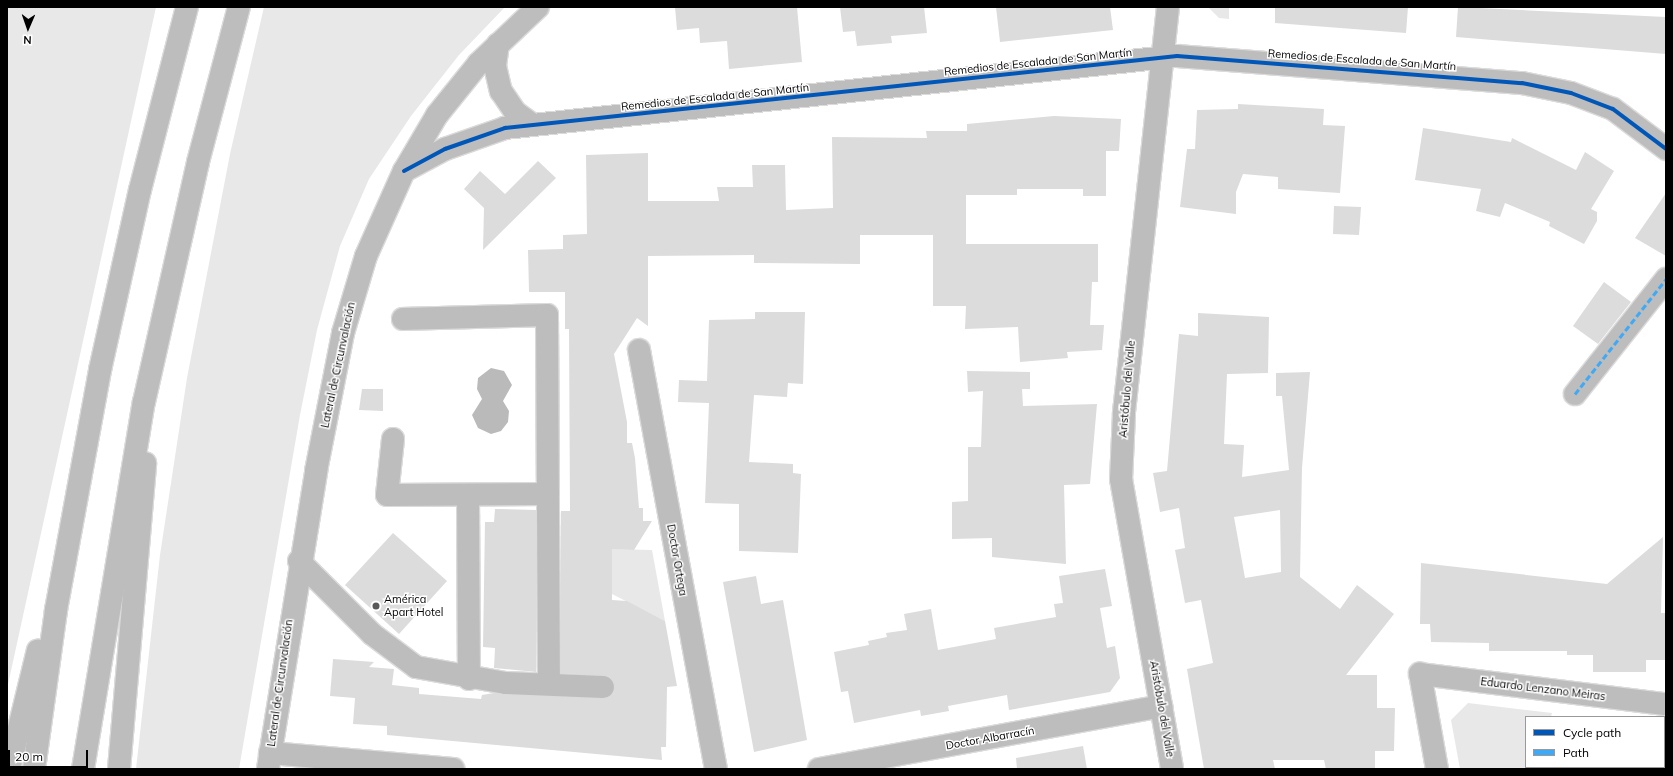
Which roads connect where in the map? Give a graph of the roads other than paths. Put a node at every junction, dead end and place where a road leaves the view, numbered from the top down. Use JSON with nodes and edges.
{"nodes":[{"id":1,"x":187,"y":7,"type":"edge"},
{"id":2,"x":239,"y":7,"type":"edge"},
{"id":3,"x":538,"y":7,"type":"edge"},
{"id":4,"x":1168,"y":7,"type":"edge"},
{"id":5,"x":498,"y":44,"type":"junction"},
{"id":6,"x":1163,"y":57,"type":"junction"},
{"id":7,"x":534,"y":125,"type":"junction"},
{"id":8,"x":1666,"y":149,"type":"edge"},
{"id":9,"x":404,"y":171,"type":"junction"},
{"id":10,"x":1666,"y":279,"type":"edge"},
{"id":11,"x":404,"y":319,"type":"dead end"},
{"id":12,"x":160,"y":325,"type":"junction"},
{"id":13,"x":639,"y":350,"type":"dead end"},
{"id":14,"x":1575,"y":394,"type":"dead end"},
{"id":15,"x":393,"y":439,"type":"dead end"},
{"id":16,"x":82,"y":460,"type":"junction"},
{"id":17,"x":548,"y":494,"type":"junction"},
{"id":18,"x":468,"y":495,"type":"junction"},
{"id":19,"x":299,"y":561,"type":"junction"},
{"id":20,"x":469,"y":679,"type":"junction"},
{"id":21,"x":549,"y":684,"type":"junction"},
{"id":22,"x":603,"y":687,"type":"dead end"},
{"id":23,"x":1666,"y":704,"type":"edge"},
{"id":24,"x":1162,"y":706,"type":"junction"},
{"id":25,"x":269,"y":761,"type":"edge"},
{"id":26,"x":9,"y":769,"type":"edge"},
{"id":27,"x":34,"y":769,"type":"edge"},
{"id":28,"x":83,"y":769,"type":"edge"},
{"id":29,"x":119,"y":769,"type":"edge"},
{"id":30,"x":453,"y":769,"type":"edge"},
{"id":31,"x":716,"y":769,"type":"edge"},
{"id":32,"x":819,"y":769,"type":"edge"},
{"id":33,"x":1172,"y":769,"type":"edge"},
{"id":34,"x":1437,"y":769,"type":"edge"}],
"edges":[{"from":1,"to":16,"type":"main road"},
{"from":2,"to":12,"type":"main road"},
{"from":3,"to":5,"type":"main road","name":"Lateral de Circunvalación"},
{"from":4,"to":6,"type":"main road","name":"Aristóbulo del Valle"},
{"from":5,"to":7,"type":"main road"},
{"from":5,"to":9,"type":"main road","name":"Lateral de Circunvalación"},
{"from":6,"to":7,"type":"main road","name":"Remedios de Escalada de San Martín"},
{"from":6,"to":8,"type":"main road","name":"Remedios de Escalada de San Martín"},
{"from":6,"to":24,"type":"main road","name":"Aristóbulo del Valle"},
{"from":7,"to":9,"type":"main road","name":"Remedios de Escalada de San Martín"},
{"from":9,"to":19,"type":"main road","name":"Lateral de Circunvalación"},
{"from":10,"to":14,"type":"main road"},
{"from":11,"to":17,"type":"main road"},
{"from":12,"to":28,"type":"main road"},
{"from":12,"to":29,"type":"main road"},
{"from":13,"to":31,"type":"main road","name":"Doctor Ortega"},
{"from":15,"to":18,"type":"main road"},
{"from":16,"to":26,"type":"main road"},
{"from":16,"to":27,"type":"main road"},
{"from":17,"to":18,"type":"main road"},
{"from":17,"to":21,"type":"main road"},
{"from":18,"to":20,"type":"main road"},
{"from":19,"to":20,"type":"main road"},
{"from":19,"to":25,"type":"main road","name":"Lateral de Circunvalación"},
{"from":20,"to":21,"type":"main road"},
{"from":21,"to":22,"type":"main road"},
{"from":23,"to":34,"type":"main road","name":"Eduardo Lenzano Meiras"},
{"from":24,"to":32,"type":"main road","name":"Doctor Albarracín"},
{"from":24,"to":33,"type":"main road","name":"Aristóbulo del Valle"},
{"from":25,"to":30,"type":"main road"}]}
